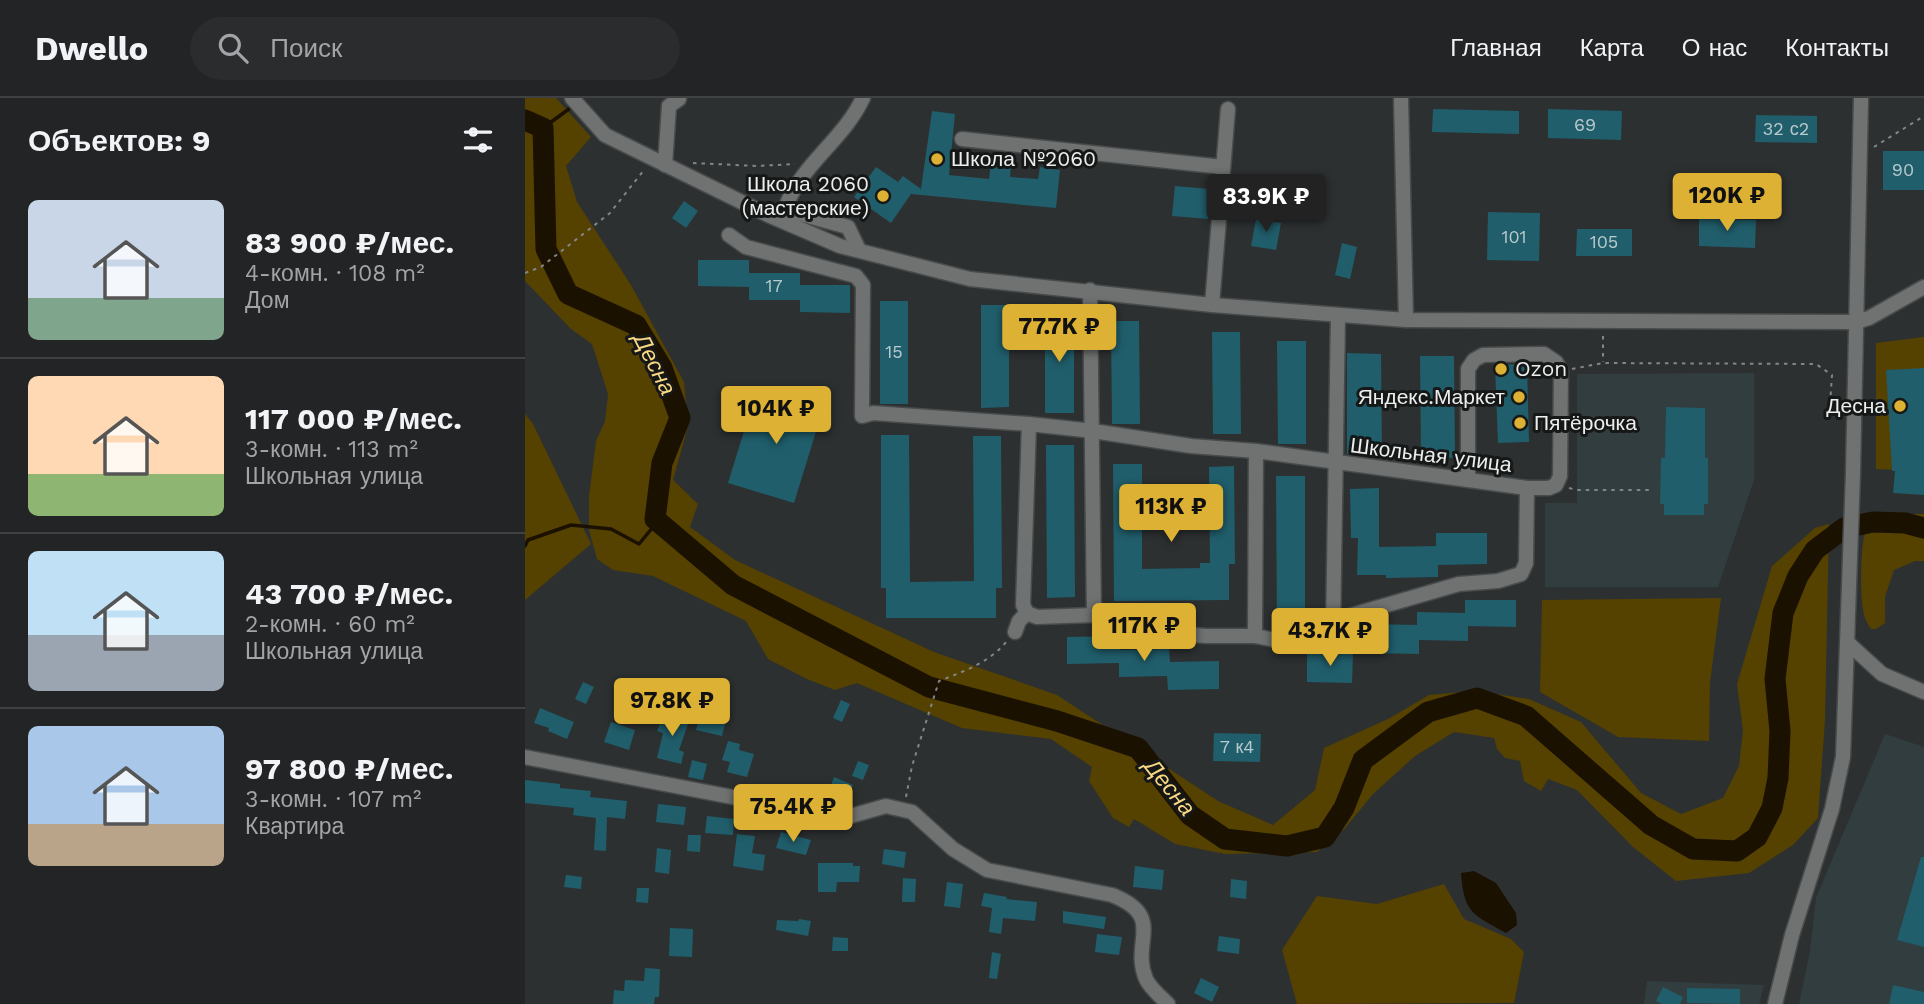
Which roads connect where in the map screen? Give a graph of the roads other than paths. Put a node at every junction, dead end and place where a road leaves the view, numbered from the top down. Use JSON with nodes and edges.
{"nodes":[{"id":1,"x":863,"y":98,"type":"edge"},
{"id":2,"x":1401,"y":98,"type":"edge"},
{"id":3,"x":1861,"y":98,"type":"edge"},
{"id":4,"x":679,"y":99,"type":"edge"},
{"id":5,"x":577,"y":104,"type":"edge"},
{"id":6,"x":1228,"y":109,"type":"dead end"},
{"id":7,"x":961,"y":139,"type":"dead end"},
{"id":8,"x":663,"y":164,"type":"junction"},
{"id":9,"x":1223,"y":167,"type":"junction"},
{"id":10,"x":729,"y":235,"type":"dead end"},
{"id":11,"x":859,"y":250,"type":"junction"},
{"id":12,"x":1924,"y":286,"type":"edge"},
{"id":13,"x":1090,"y":290,"type":"junction"},
{"id":14,"x":1212,"y":305,"type":"junction"},
{"id":15,"x":1338,"y":315,"type":"junction"},
{"id":16,"x":1406,"y":320,"type":"junction"},
{"id":17,"x":1856,"y":322,"type":"junction"},
{"id":18,"x":1029,"y":424,"type":"junction"},
{"id":19,"x":1093,"y":431,"type":"junction"},
{"id":20,"x":1256,"y":451,"type":"junction"},
{"id":21,"x":1335,"y":463,"type":"junction"},
{"id":22,"x":1468,"y":480,"type":"junction"},
{"id":23,"x":1527,"y":488,"type":"junction"},
{"id":24,"x":1027,"y":613,"type":"junction"},
{"id":25,"x":1094,"y":615,"type":"junction"},
{"id":26,"x":1015,"y":632,"type":"road end"},
{"id":27,"x":1333,"y":633,"type":"junction"},
{"id":28,"x":1255,"y":636,"type":"junction"},
{"id":29,"x":1848,"y":643,"type":"junction"},
{"id":30,"x":1924,"y":692,"type":"edge"},
{"id":31,"x":525,"y":757,"type":"edge"},
{"id":32,"x":1168,"y":1004,"type":"edge"},
{"id":33,"x":1775,"y":1004,"type":"edge"}],
"edges":[{"from":1,"to":11,"type":"street"},
{"from":2,"to":16,"type":"street"},
{"from":3,"to":17,"type":"street"},
{"from":4,"to":8,"type":"street"},
{"from":5,"to":8,"type":"street"},
{"from":6,"to":9,"type":"street"},
{"from":7,"to":9,"type":"street"},
{"from":8,"to":11,"type":"street"},
{"from":9,"to":14,"type":"street"},
{"from":10,"to":18,"type":"street","name":"Школьная улица"},
{"from":11,"to":13,"type":"street"},
{"from":12,"to":17,"type":"street"},
{"from":13,"to":14,"type":"street"},
{"from":13,"to":19,"type":"street"},
{"from":14,"to":15,"type":"street"},
{"from":15,"to":16,"type":"street"},
{"from":15,"to":21,"type":"street"},
{"from":16,"to":17,"type":"street"},
{"from":17,"to":29,"type":"street"},
{"from":18,"to":19,"type":"street","name":"Школьная улица"},
{"from":18,"to":24,"type":"street"},
{"from":19,"to":20,"type":"street","name":"Школьная улица"},
{"from":19,"to":25,"type":"street"},
{"from":20,"to":21,"type":"street","name":"Школьная улица"},
{"from":20,"to":28,"type":"street"},
{"from":21,"to":22,"type":"street","name":"Школьная улица"},
{"from":21,"to":27,"type":"street"},
{"from":22,"to":23,"type":"street","name":"Школьная улица"},
{"from":22,"to":23,"type":"street"},
{"from":23,"to":27,"type":"street","name":"Школьная улица"},
{"from":24,"to":25,"type":"street","name":"Школьная улица"},
{"from":24,"to":26,"type":"street"},
{"from":25,"to":28,"type":"street","name":"Школьная улица"},
{"from":27,"to":28,"type":"street","name":"Школьная улица"},
{"from":29,"to":30,"type":"street"},
{"from":29,"to":33,"type":"street"},
{"from":31,"to":32,"type":"street"}]}
